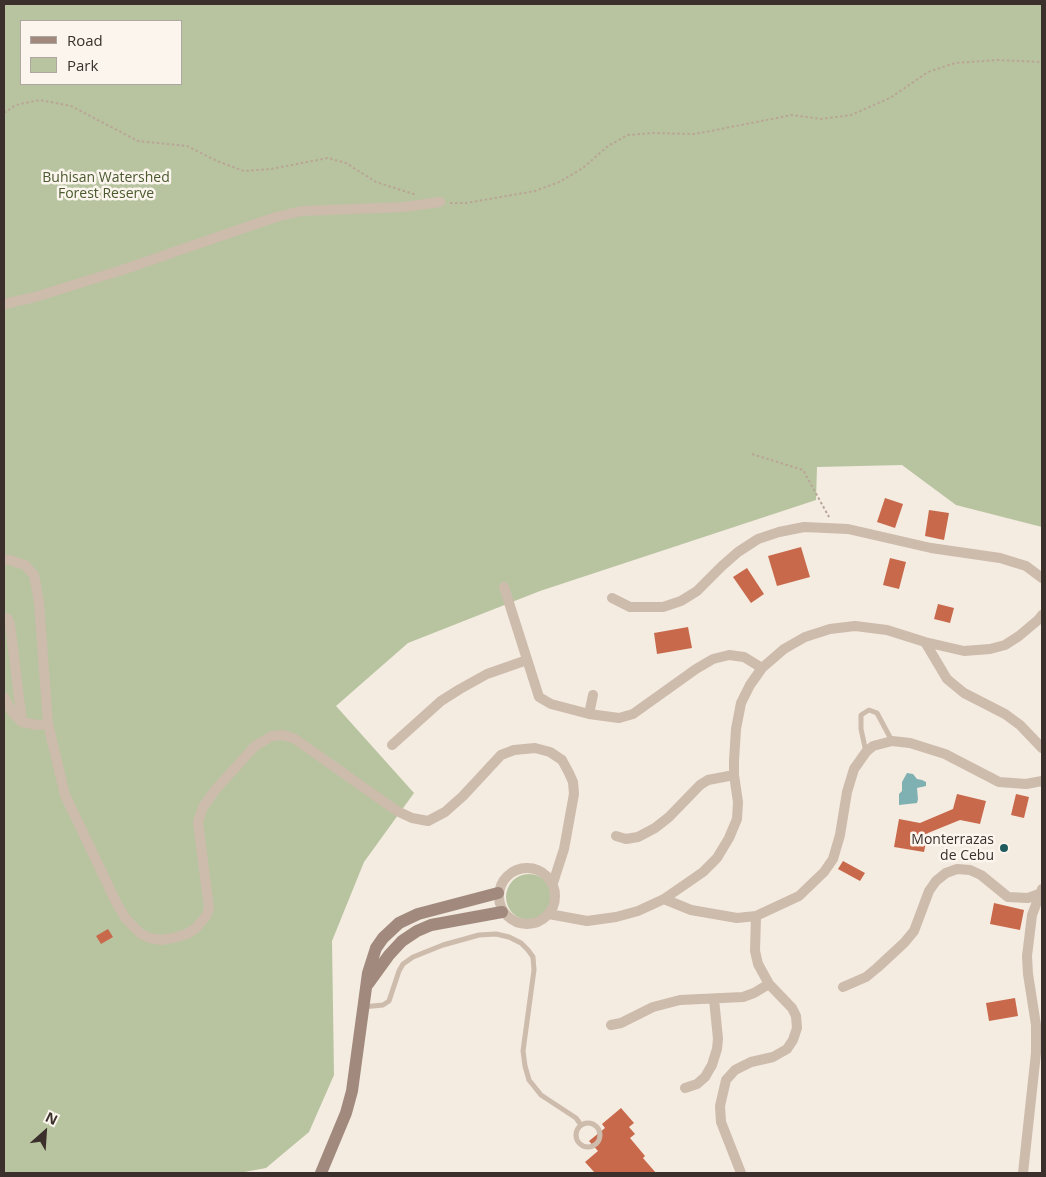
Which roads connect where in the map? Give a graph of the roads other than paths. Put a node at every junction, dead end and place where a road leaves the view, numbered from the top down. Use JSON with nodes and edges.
{"nodes":[{"id":1,"x":440,"y":202,"type":"road end"},
{"id":2,"x":4,"y":304,"type":"edge"},
{"id":3,"x":4,"y":560,"type":"edge"},
{"id":4,"x":1042,"y":578,"type":"edge"},
{"id":5,"x":504,"y":587,"type":"dead end"},
{"id":6,"x":612,"y":598,"type":"dead end"},
{"id":7,"x":1042,"y":615,"type":"edge"},
{"id":8,"x":4,"y":617,"type":"edge"},
{"id":9,"x":925,"y":642,"type":"junction"},
{"id":10,"x":527,"y":660,"type":"junction"},
{"id":11,"x":762,"y":668,"type":"junction"},
{"id":12,"x":592,"y":695,"type":"dead end"},
{"id":13,"x":4,"y":697,"type":"edge"},
{"id":14,"x":589,"y":714,"type":"junction"},
{"id":15,"x":22,"y":722,"type":"junction"},
{"id":16,"x":48,"y":724,"type":"junction"},
{"id":17,"x":892,"y":741,"type":"junction"},
{"id":18,"x":392,"y":745,"type":"dead end"},
{"id":19,"x":1042,"y":748,"type":"edge"},
{"id":20,"x":866,"y":752,"type":"junction"},
{"id":21,"x":734,"y":775,"type":"junction"},
{"id":22,"x":1042,"y":781,"type":"edge"},
{"id":23,"x":616,"y":836,"type":"dead end"},
{"id":24,"x":552,"y":883,"type":"junction"},
{"id":25,"x":1041,"y":891,"type":"edge"},
{"id":26,"x":498,"y":893,"type":"junction"},
{"id":27,"x":664,"y":899,"type":"junction"},
{"id":28,"x":502,"y":912,"type":"junction"},
{"id":29,"x":549,"y":914,"type":"junction"},
{"id":30,"x":756,"y":916,"type":"junction"},
{"id":31,"x":769,"y":984,"type":"junction"},
{"id":32,"x":366,"y":986,"type":"junction"},
{"id":33,"x":843,"y":987,"type":"dead end"},
{"id":34,"x":714,"y":999,"type":"junction"},
{"id":35,"x":363,"y":1007,"type":"junction"},
{"id":36,"x":611,"y":1025,"type":"dead end"},
{"id":37,"x":685,"y":1088,"type":"dead end"},
{"id":38,"x":581,"y":1125,"type":"junction"},
{"id":39,"x":321,"y":1173,"type":"edge"},
{"id":40,"x":741,"y":1173,"type":"edge"},
{"id":41,"x":1023,"y":1173,"type":"edge"}],
"edges":[{"from":1,"to":2,"type":"street"},
{"from":3,"to":16,"type":"street"},
{"from":4,"to":6,"type":"street"},
{"from":5,"to":10,"type":"street"},
{"from":7,"to":9,"type":"street"},
{"from":8,"to":15,"type":"street"},
{"from":9,"to":11,"type":"street"},
{"from":9,"to":19,"type":"street"},
{"from":10,"to":14,"type":"street"},
{"from":10,"to":18,"type":"street"},
{"from":11,"to":14,"type":"street"},
{"from":11,"to":21,"type":"street"},
{"from":12,"to":14,"type":"street"},
{"from":13,"to":15,"type":"street"},
{"from":15,"to":16,"type":"street"},
{"from":16,"to":24,"type":"street"},
{"from":17,"to":20,"type":"street"},
{"from":17,"to":20,"type":"lane"},
{"from":17,"to":22,"type":"street"},
{"from":20,"to":30,"type":"street"},
{"from":21,"to":23,"type":"street"},
{"from":21,"to":27,"type":"street"},
{"from":24,"to":26,"type":"street"},
{"from":24,"to":29,"type":"street"},
{"from":25,"to":33,"type":"street"},
{"from":25,"to":41,"type":"street"},
{"from":26,"to":28,"type":"street"},
{"from":26,"to":32,"type":"street"},
{"from":27,"to":29,"type":"street"},
{"from":27,"to":30,"type":"street"},
{"from":28,"to":29,"type":"street"},
{"from":28,"to":32,"type":"street"},
{"from":30,"to":31,"type":"street"},
{"from":31,"to":34,"type":"street"},
{"from":31,"to":40,"type":"street"},
{"from":32,"to":35,"type":"street"},
{"from":34,"to":36,"type":"street"},
{"from":34,"to":37,"type":"street"},
{"from":35,"to":38,"type":"lane"},
{"from":35,"to":39,"type":"street"},
{"from":38,"to":38,"type":"lane"}]}
